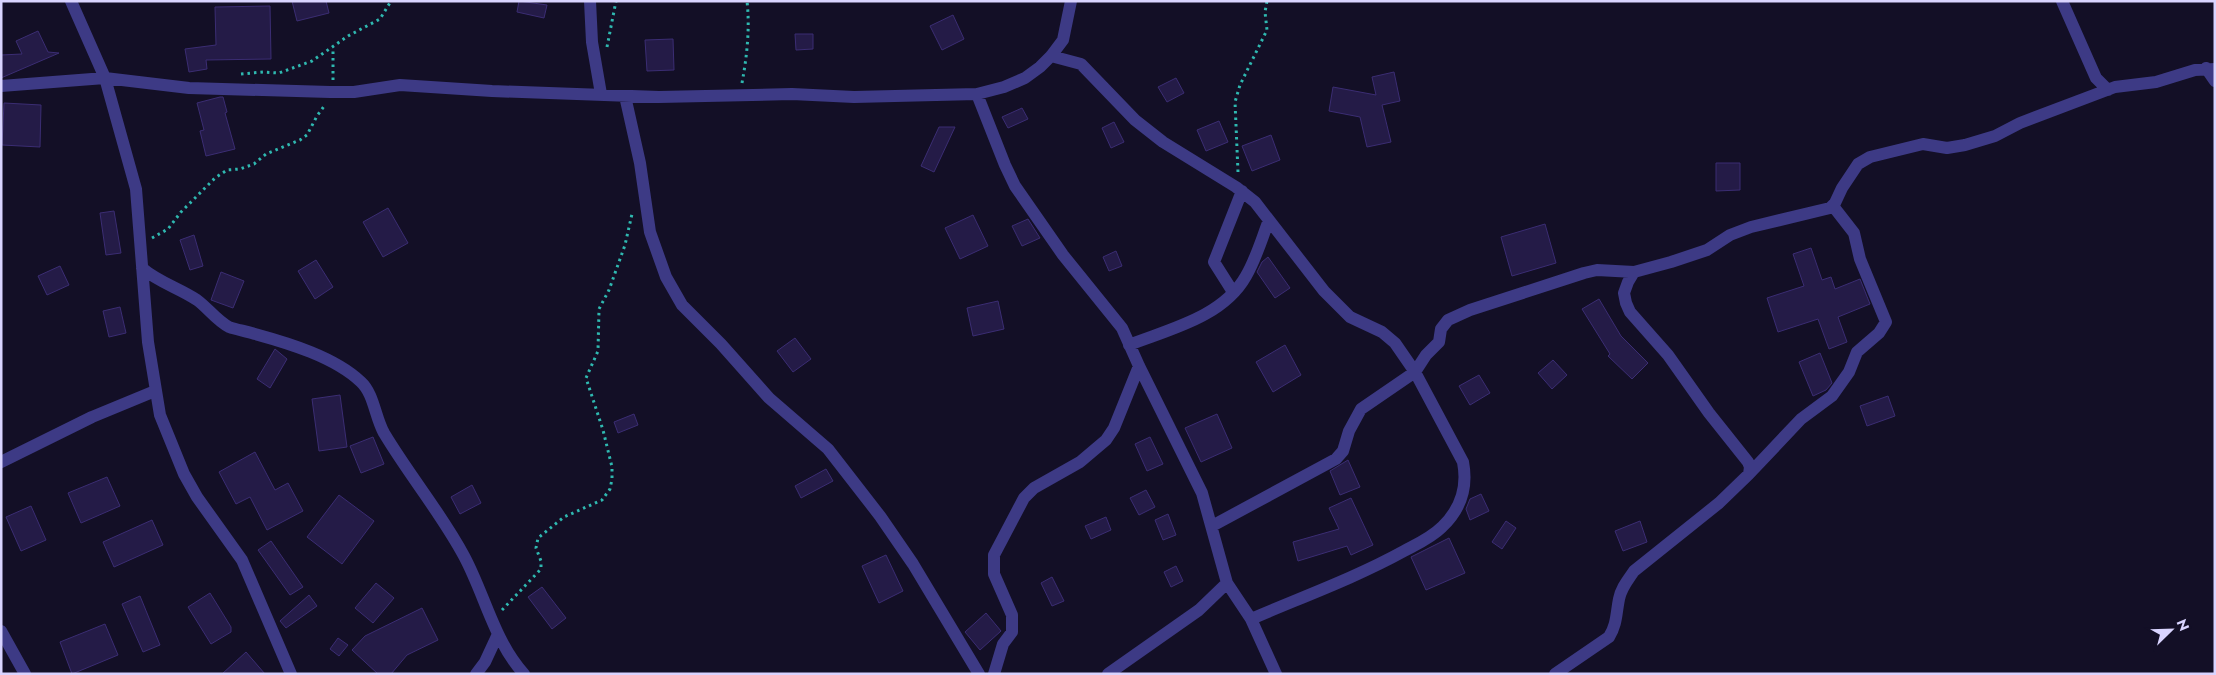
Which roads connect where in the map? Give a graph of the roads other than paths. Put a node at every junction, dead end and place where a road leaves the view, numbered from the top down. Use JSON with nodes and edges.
{"nodes":[{"id":1,"x":71,"y":1,"type":"edge"},
{"id":2,"x":590,"y":1,"type":"edge"},
{"id":3,"x":1071,"y":1,"type":"edge"},
{"id":4,"x":2062,"y":1,"type":"edge"},
{"id":5,"x":1051,"y":56,"type":"junction"},
{"id":6,"x":2211,"y":68,"type":"edge"},
{"id":7,"x":105,"y":78,"type":"junction"},
{"id":8,"x":2215,"y":81,"type":"edge"},
{"id":9,"x":1,"y":86,"type":"edge"},
{"id":10,"x":2108,"y":90,"type":"junction"},
{"id":11,"x":601,"y":94,"type":"junction"},
{"id":12,"x":978,"y":94,"type":"junction"},
{"id":13,"x":625,"y":96,"type":"junction"},
{"id":14,"x":1239,"y":189,"type":"junction"},
{"id":15,"x":1833,"y":206,"type":"junction"},
{"id":16,"x":1269,"y":220,"type":"junction"},
{"id":17,"x":142,"y":268,"type":"junction"},
{"id":18,"x":1634,"y":272,"type":"junction"},
{"id":19,"x":1233,"y":292,"type":"junction"},
{"id":20,"x":1129,"y":345,"type":"junction"},
{"id":21,"x":1139,"y":366,"type":"junction"},
{"id":22,"x":1415,"y":372,"type":"junction"},
{"id":23,"x":155,"y":391,"type":"junction"},
{"id":24,"x":1,"y":462,"type":"edge"},
{"id":25,"x":1749,"y":474,"type":"junction"},
{"id":26,"x":1212,"y":526,"type":"junction"},
{"id":27,"x":1227,"y":583,"type":"junction"},
{"id":28,"x":1251,"y":619,"type":"junction"},
{"id":29,"x":1,"y":631,"type":"edge"},
{"id":30,"x":498,"y":634,"type":"junction"},
{"id":31,"x":25,"y":674,"type":"edge"},
{"id":32,"x":291,"y":674,"type":"edge"},
{"id":33,"x":476,"y":674,"type":"edge"},
{"id":34,"x":524,"y":674,"type":"edge"},
{"id":35,"x":979,"y":674,"type":"edge"},
{"id":36,"x":994,"y":674,"type":"edge"},
{"id":37,"x":1108,"y":674,"type":"edge"},
{"id":38,"x":1276,"y":674,"type":"edge"},
{"id":39,"x":1555,"y":674,"type":"edge"}],
"edges":[{"from":1,"to":7,"type":"street"},
{"from":2,"to":11,"type":"street"},
{"from":3,"to":5,"type":"street"},
{"from":4,"to":10,"type":"street"},
{"from":5,"to":12,"type":"street"},
{"from":5,"to":14,"type":"street"},
{"from":6,"to":8,"type":"street"},
{"from":6,"to":10,"type":"street"},
{"from":7,"to":9,"type":"street"},
{"from":7,"to":11,"type":"street"},
{"from":7,"to":17,"type":"street"},
{"from":10,"to":15,"type":"street"},
{"from":11,"to":13,"type":"street"},
{"from":12,"to":13,"type":"street"},
{"from":12,"to":20,"type":"street"},
{"from":13,"to":35,"type":"street"},
{"from":14,"to":16,"type":"street"},
{"from":14,"to":19,"type":"street"},
{"from":15,"to":18,"type":"street"},
{"from":15,"to":25,"type":"street"},
{"from":16,"to":19,"type":"street"},
{"from":16,"to":22,"type":"street"},
{"from":17,"to":23,"type":"street"},
{"from":17,"to":30,"type":"street"},
{"from":18,"to":22,"type":"street"},
{"from":18,"to":25,"type":"street"},
{"from":19,"to":20,"type":"street"},
{"from":20,"to":21,"type":"street"},
{"from":21,"to":26,"type":"street"},
{"from":21,"to":36,"type":"street"},
{"from":22,"to":26,"type":"street"},
{"from":22,"to":28,"type":"street"},
{"from":23,"to":24,"type":"street"},
{"from":23,"to":32,"type":"street"},
{"from":25,"to":39,"type":"street"},
{"from":26,"to":27,"type":"street"},
{"from":27,"to":28,"type":"street"},
{"from":27,"to":37,"type":"street"},
{"from":28,"to":38,"type":"street"},
{"from":29,"to":31,"type":"street"},
{"from":30,"to":33,"type":"street"},
{"from":30,"to":34,"type":"street"}]}
